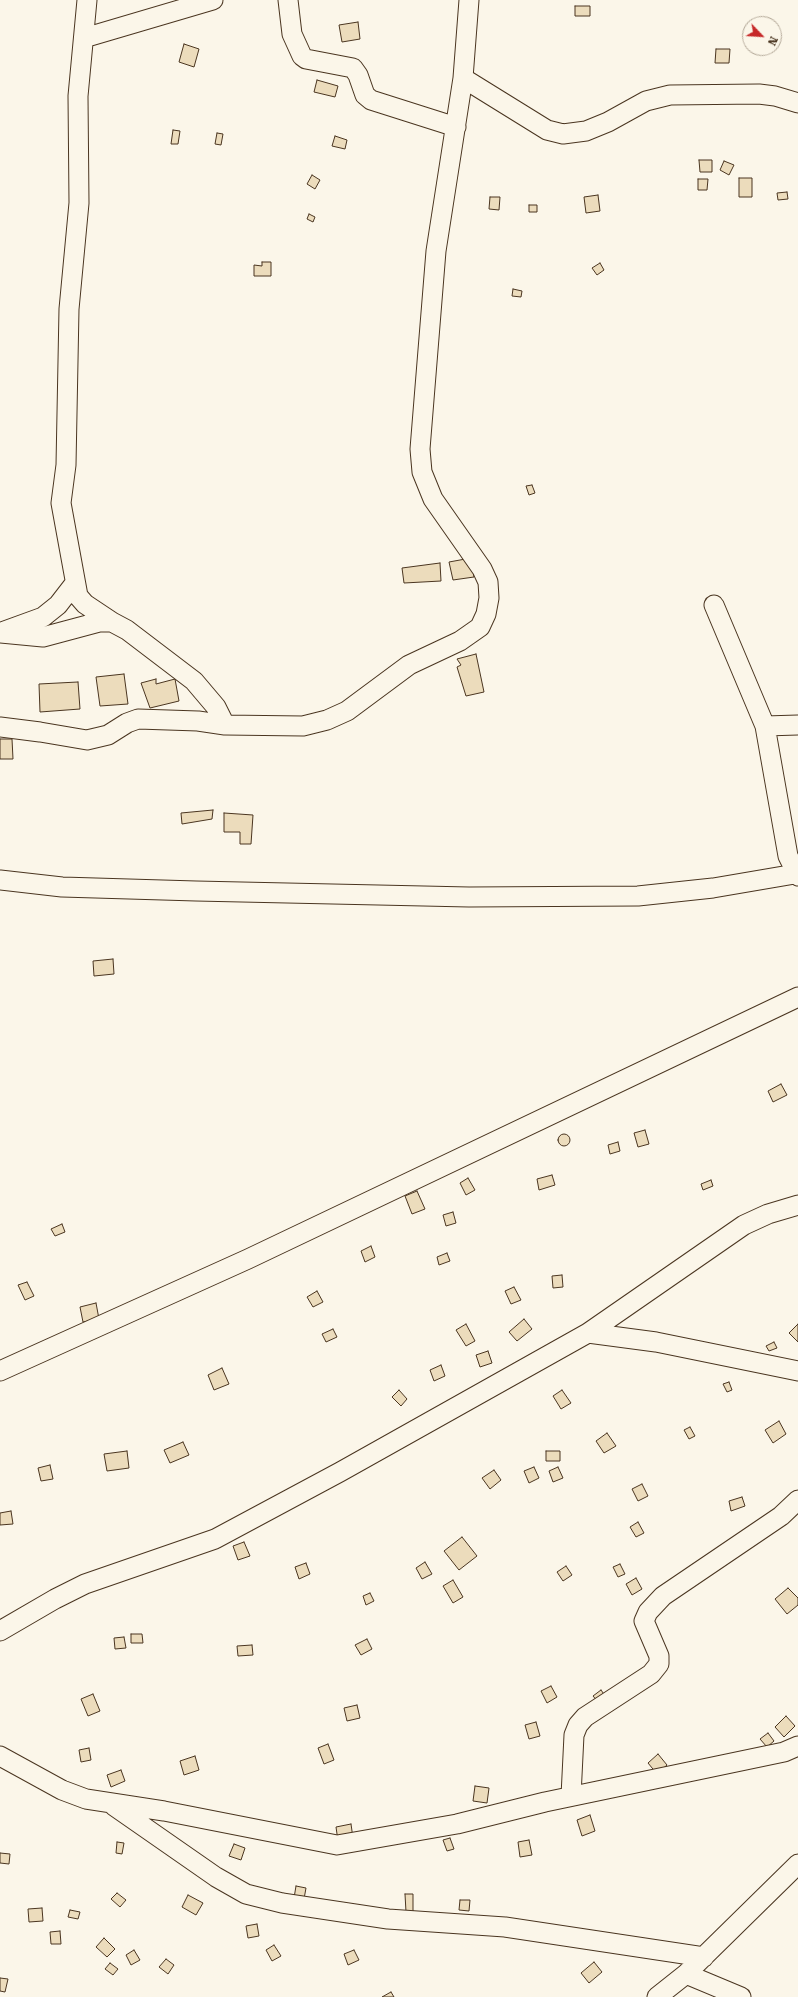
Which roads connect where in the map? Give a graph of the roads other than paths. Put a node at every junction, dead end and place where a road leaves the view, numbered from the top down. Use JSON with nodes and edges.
{"nodes":[{"id":1,"x":88,"y":0,"type":"edge"},
{"id":2,"x":213,"y":0,"type":"edge"},
{"id":3,"x":288,"y":0,"type":"edge"},
{"id":4,"x":469,"y":0,"type":"edge"},
{"id":5,"x":84,"y":38,"type":"junction"},
{"id":6,"x":463,"y":78,"type":"junction"},
{"id":7,"x":798,"y":103,"type":"edge"},
{"id":8,"x":456,"y":127,"type":"junction"},
{"id":9,"x":75,"y":583,"type":"junction"},
{"id":10,"x":714,"y":605,"type":"dead end"},
{"id":11,"x":112,"y":622,"type":"junction"},
{"id":12,"x":0,"y":633,"type":"edge"},
{"id":13,"x":798,"y":725,"type":"edge"},
{"id":14,"x":225,"y":726,"type":"junction"},
{"id":15,"x":765,"y":726,"type":"junction"},
{"id":16,"x":0,"y":727,"type":"edge"},
{"id":17,"x":797,"y":875,"type":"edge"},
{"id":18,"x":0,"y":880,"type":"edge"},
{"id":19,"x":798,"y":997,"type":"edge"},
{"id":20,"x":798,"y":1205,"type":"edge"},
{"id":21,"x":588,"y":1333,"type":"junction"},
{"id":22,"x":0,"y":1371,"type":"edge"},
{"id":23,"x":798,"y":1371,"type":"edge"},
{"id":24,"x":798,"y":1500,"type":"edge"},
{"id":25,"x":0,"y":1631,"type":"edge"},
{"id":26,"x":798,"y":1746,"type":"edge"},
{"id":27,"x":0,"y":1756,"type":"edge"},
{"id":28,"x":571,"y":1796,"type":"junction"},
{"id":29,"x":111,"y":1804,"type":"junction"},
{"id":30,"x":798,"y":1864,"type":"edge"},
{"id":31,"x":704,"y":1957,"type":"junction"},
{"id":32,"x":686,"y":1974,"type":"junction"},
{"id":33,"x":657,"y":1997,"type":"edge"},
{"id":34,"x":741,"y":1997,"type":"edge"}],
"edges":[{"from":1,"to":5,"type":"street"},
{"from":2,"to":5,"type":"street"},
{"from":3,"to":8,"type":"street"},
{"from":4,"to":6,"type":"street"},
{"from":5,"to":9,"type":"street"},
{"from":6,"to":7,"type":"street"},
{"from":6,"to":8,"type":"street"},
{"from":8,"to":14,"type":"street"},
{"from":9,"to":11,"type":"street"},
{"from":9,"to":12,"type":"street"},
{"from":10,"to":15,"type":"street"},
{"from":11,"to":12,"type":"street"},
{"from":11,"to":14,"type":"street"},
{"from":13,"to":15,"type":"street"},
{"from":14,"to":16,"type":"street"},
{"from":15,"to":17,"type":"street"},
{"from":17,"to":18,"type":"street"},
{"from":19,"to":22,"type":"street"},
{"from":20,"to":21,"type":"street"},
{"from":21,"to":23,"type":"street"},
{"from":21,"to":25,"type":"street"},
{"from":24,"to":28,"type":"street"},
{"from":26,"to":28,"type":"street"},
{"from":27,"to":29,"type":"street"},
{"from":28,"to":29,"type":"street"},
{"from":29,"to":31,"type":"street"},
{"from":30,"to":31,"type":"street"},
{"from":31,"to":32,"type":"street"},
{"from":32,"to":33,"type":"street"},
{"from":32,"to":34,"type":"street"}]}
